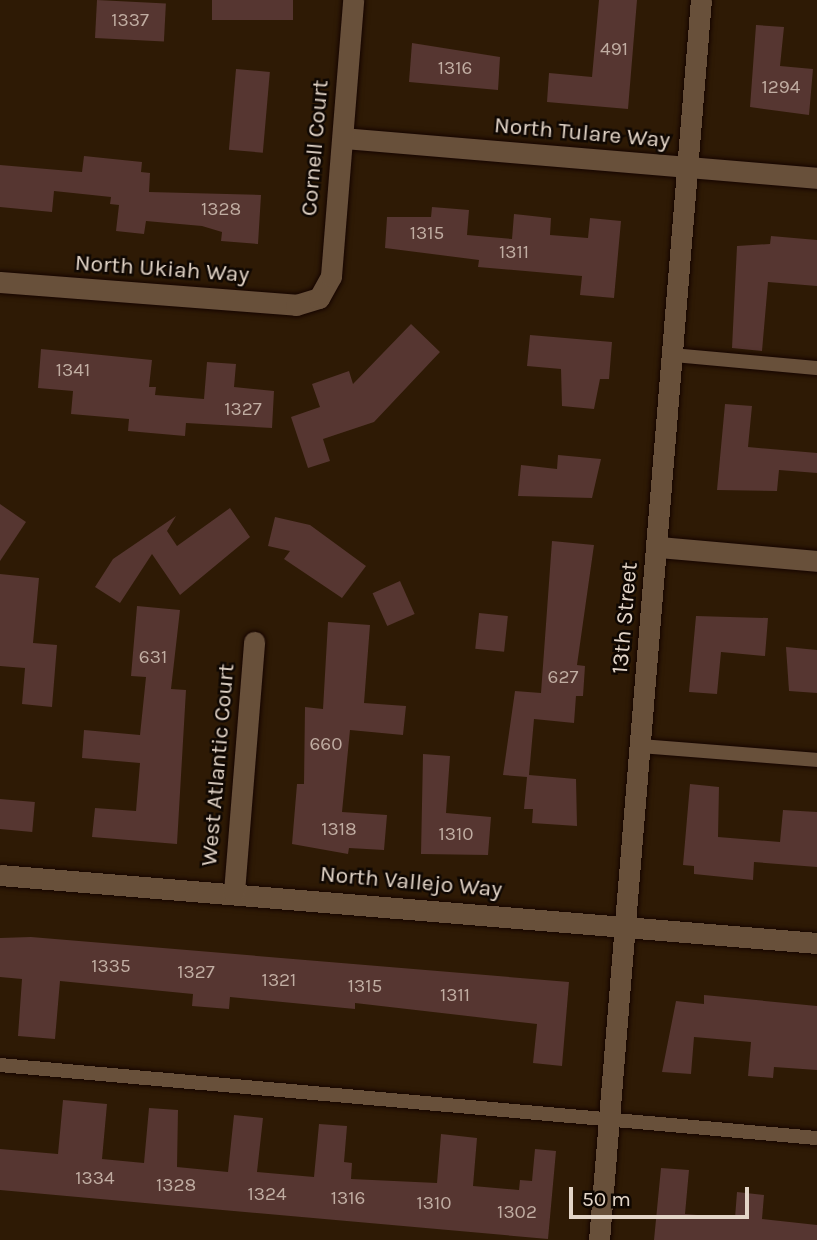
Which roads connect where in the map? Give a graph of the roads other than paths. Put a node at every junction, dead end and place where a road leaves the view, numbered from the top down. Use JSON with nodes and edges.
{"nodes":[{"id":1,"x":353,"y":0,"type":"edge"},
{"id":2,"x":701,"y":0,"type":"edge"},
{"id":3,"x":343,"y":138,"type":"junction"},
{"id":4,"x":687,"y":168,"type":"junction"},
{"id":5,"x":817,"y":178,"type":"edge"},
{"id":6,"x":0,"y":282,"type":"edge"},
{"id":7,"x":319,"y":298,"type":"joint"},
{"id":8,"x":673,"y":355,"type":"junction"},
{"id":9,"x":817,"y":368,"type":"edge"},
{"id":10,"x":657,"y":547,"type":"junction"},
{"id":11,"x":817,"y":561,"type":"edge"},
{"id":12,"x":254,"y":642,"type":"dead end"},
{"id":13,"x":641,"y":746,"type":"junction"},
{"id":14,"x":817,"y":760,"type":"edge"},
{"id":15,"x":0,"y":875,"type":"edge"},
{"id":16,"x":234,"y":892,"type":"junction"},
{"id":17,"x":626,"y":928,"type":"junction"},
{"id":18,"x":817,"y":943,"type":"edge"},
{"id":19,"x":0,"y":1065,"type":"edge"},
{"id":20,"x":611,"y":1120,"type":"junction"},
{"id":21,"x":817,"y":1138,"type":"edge"},
{"id":22,"x":599,"y":1240,"type":"edge"}],
"edges":[{"from":1,"to":3,"type":"street","name":"Cornell Court"},
{"from":2,"to":4,"type":"street","name":"13th Street"},
{"from":3,"to":4,"type":"street","name":"North Tulare Way"},
{"from":3,"to":7,"type":"street","name":"Cornell Court"},
{"from":4,"to":5,"type":"street","name":"North Tulare Way"},
{"from":4,"to":8,"type":"street","name":"13th Street"},
{"from":6,"to":7,"type":"street","name":"North Ukiah Way"},
{"from":8,"to":9,"type":"lane"},
{"from":8,"to":10,"type":"street","name":"13th Street"},
{"from":10,"to":11,"type":"street"},
{"from":10,"to":13,"type":"street","name":"13th Street"},
{"from":12,"to":16,"type":"street","name":"West Atlantic Court"},
{"from":13,"to":14,"type":"lane"},
{"from":13,"to":17,"type":"street","name":"13th Street"},
{"from":15,"to":16,"type":"street","name":"North Vallejo Way"},
{"from":16,"to":17,"type":"street","name":"North Vallejo Way"},
{"from":17,"to":18,"type":"street","name":"North Vallejo Way"},
{"from":17,"to":20,"type":"street","name":"13th Street"},
{"from":19,"to":20,"type":"lane"},
{"from":20,"to":21,"type":"lane"},
{"from":20,"to":22,"type":"street","name":"13th Street"}]}
